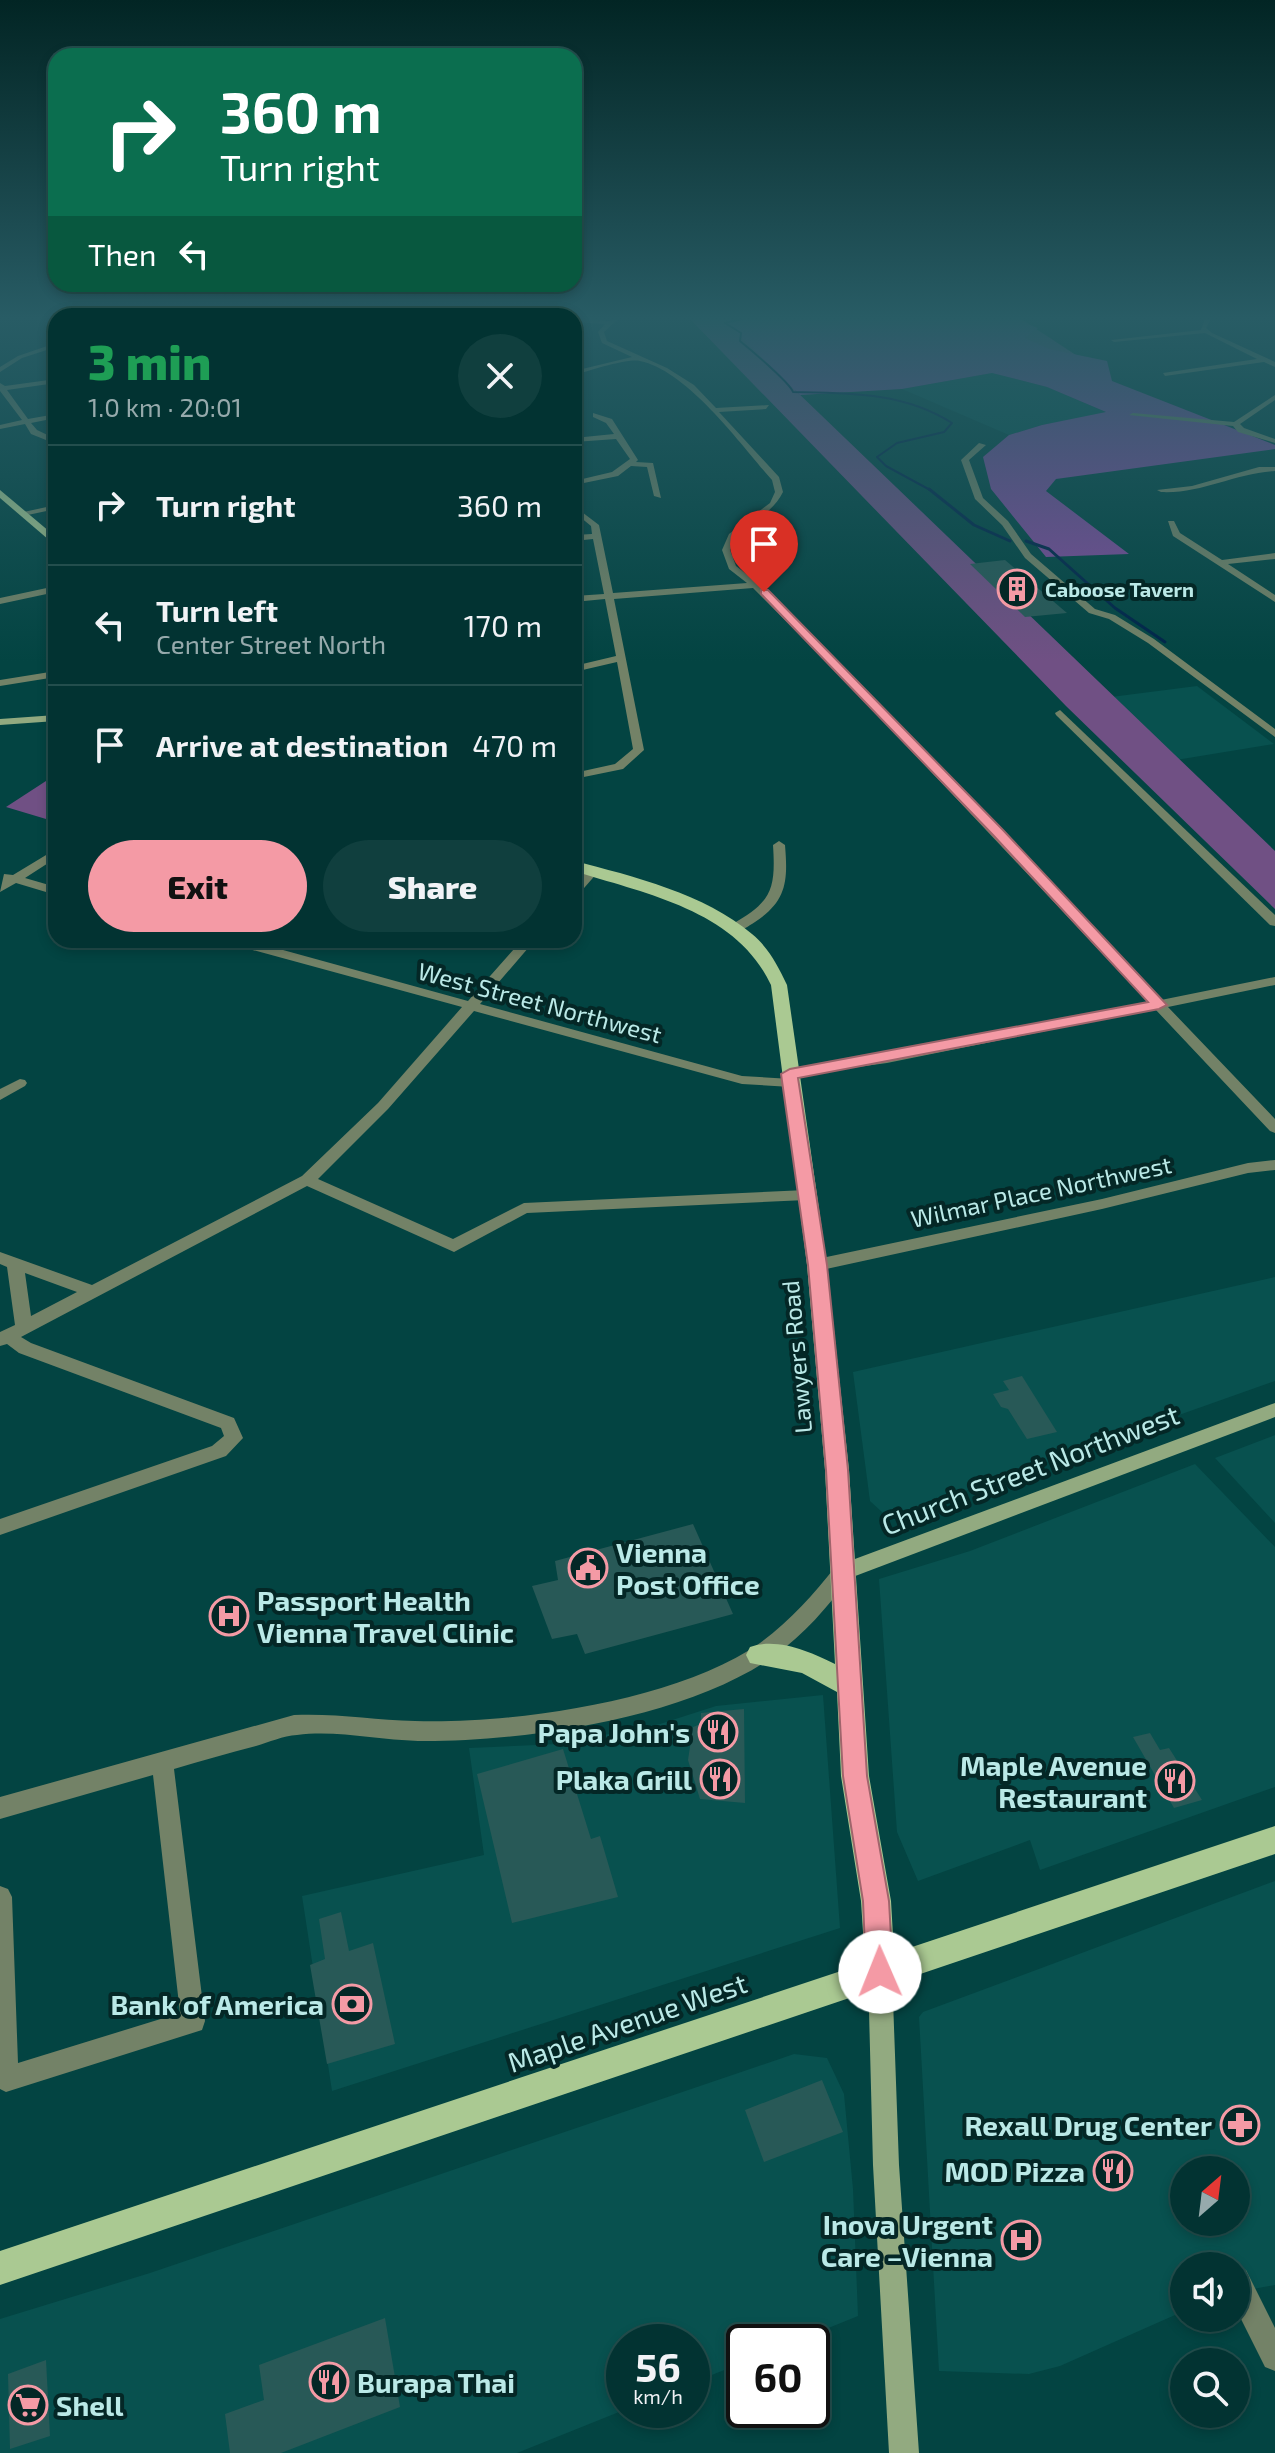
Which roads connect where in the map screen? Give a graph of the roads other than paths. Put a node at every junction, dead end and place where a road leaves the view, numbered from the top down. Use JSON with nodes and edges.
{"nodes":[{"id":1,"x":618,"y":433,"type":"edge"},
{"id":2,"x":736,"y":433,"type":"edge"},
{"id":3,"x":1252,"y":433,"type":"edge"},
{"id":4,"x":620,"y":436,"type":"junction"},
{"id":5,"x":582,"y":439,"type":"edge"},
{"id":6,"x":1275,"y":441,"type":"edge"},
{"id":7,"x":982,"y":445,"type":"dead end"},
{"id":8,"x":632,"y":464,"type":"junction"},
{"id":9,"x":1275,"y":469,"type":"edge"},
{"id":10,"x":582,"y":481,"type":"edge"},
{"id":11,"x":1161,"y":490,"type":"dead end"},
{"id":12,"x":0,"y":493,"type":"edge"},
{"id":13,"x":658,"y":496,"type":"dead end"},
{"id":14,"x":48,"y":508,"type":"edge"},
{"id":15,"x":23,"y":513,"type":"junction"},
{"id":16,"x":582,"y":513,"type":"edge"},
{"id":17,"x":1171,"y":523,"type":"dead end"},
{"id":18,"x":48,"y":536,"type":"edge"},
{"id":19,"x":598,"y":536,"type":"junction"},
{"id":20,"x":582,"y":537,"type":"edge"},
{"id":21,"x":1275,"y":556,"type":"edge"},
{"id":22,"x":1219,"y":563,"type":"junction"},
{"id":23,"x":754,"y":585,"type":"junction"},
{"id":24,"x":48,"y":591,"type":"edge"},
{"id":25,"x":610,"y":596,"type":"junction"},
{"id":26,"x":582,"y":598,"type":"edge"},
{"id":27,"x":1275,"y":599,"type":"edge"},
{"id":28,"x":0,"y":601,"type":"edge"},
{"id":29,"x":622,"y":658,"type":"junction"},
{"id":30,"x":582,"y":667,"type":"edge"},
{"id":31,"x":48,"y":675,"type":"edge"},
{"id":32,"x":0,"y":683,"type":"edge"},
{"id":33,"x":1060,"y":713,"type":"dead end"},
{"id":34,"x":48,"y":719,"type":"edge"},
{"id":35,"x":0,"y":722,"type":"edge"},
{"id":36,"x":1275,"y":734,"type":"edge"},
{"id":37,"x":582,"y":774,"type":"edge"},
{"id":38,"x":779,"y":845,"type":"dead end"},
{"id":39,"x":48,"y":858,"type":"edge"},
{"id":40,"x":582,"y":869,"type":"edge"},
{"id":41,"x":592,"y":872,"type":"junction"},
{"id":42,"x":0,"y":875,"type":"edge"},
{"id":43,"x":14,"y":878,"type":"junction"},
{"id":44,"x":582,"y":883,"type":"edge"},
{"id":45,"x":0,"y":888,"type":"edge"},
{"id":46,"x":48,"y":889,"type":"edge"},
{"id":47,"x":1275,"y":922,"type":"edge"},
{"id":48,"x":736,"y":928,"type":"junction"},
{"id":49,"x":260,"y":948,"type":"edge"},
{"id":50,"x":522,"y":948,"type":"edge"},
{"id":51,"x":1275,"y":981,"type":"edge"},
{"id":52,"x":1159,"y":1005,"type":"junction"},
{"id":53,"x":470,"y":1007,"type":"junction"},
{"id":54,"x":790,"y":1079,"type":"junction"},
{"id":55,"x":20,"y":1083,"type":"dead end"},
{"id":56,"x":0,"y":1095,"type":"edge"},
{"id":57,"x":1275,"y":1128,"type":"edge"},
{"id":58,"x":1275,"y":1165,"type":"edge"},
{"id":59,"x":307,"y":1180,"type":"junction"},
{"id":60,"x":806,"y":1195,"type":"junction"},
{"id":61,"x":8,"y":1261,"type":"edge"},
{"id":62,"x":817,"y":1265,"type":"junction"},
{"id":63,"x":94,"y":1292,"type":"junction"},
{"id":64,"x":11,"y":1334,"type":"edge"},
{"id":65,"x":1275,"y":1410,"type":"edge"},
{"id":66,"x":0,"y":1527,"type":"edge"},
{"id":67,"x":843,"y":1572,"type":"junction"},
{"id":68,"x":759,"y":1655,"type":"junction"},
{"id":69,"x":850,"y":1686,"type":"junction"},
{"id":70,"x":162,"y":1762,"type":"junction"},
{"id":71,"x":0,"y":1808,"type":"edge"},
{"id":72,"x":1275,"y":1840,"type":"edge"},
{"id":73,"x":0,"y":1897,"type":"edge"},
{"id":74,"x":880,"y":1972,"type":"junction"},
{"id":75,"x":0,"y":2268,"type":"edge"},
{"id":76,"x":1250,"y":2308,"type":"edge"},
{"id":77,"x":1275,"y":2357,"type":"edge"},
{"id":78,"x":904,"y":2453,"type":"edge"}],
"edges":[{"from":1,"to":4,"type":"street"},
{"from":2,"to":23,"type":"street"},
{"from":3,"to":6,"type":"street"},
{"from":4,"to":5,"type":"street"},
{"from":4,"to":8,"type":"street"},
{"from":7,"to":36,"type":"street"},
{"from":8,"to":10,"type":"street"},
{"from":8,"to":13,"type":"street"},
{"from":9,"to":11,"type":"street"},
{"from":12,"to":15,"type":"main road"},
{"from":14,"to":15,"type":"street"},
{"from":15,"to":18,"type":"main road"},
{"from":16,"to":19,"type":"street"},
{"from":17,"to":22,"type":"street"},
{"from":19,"to":20,"type":"street"},
{"from":19,"to":25,"type":"street"},
{"from":21,"to":22,"type":"street"},
{"from":22,"to":27,"type":"street"},
{"from":23,"to":25,"type":"street"},
{"from":23,"to":52,"type":"street"},
{"from":24,"to":28,"type":"street"},
{"from":25,"to":26,"type":"street"},
{"from":25,"to":29,"type":"street"},
{"from":29,"to":30,"type":"street"},
{"from":29,"to":37,"type":"street"},
{"from":31,"to":32,"type":"street"},
{"from":33,"to":47,"type":"street"},
{"from":34,"to":35,"type":"street"},
{"from":38,"to":48,"type":"street"},
{"from":39,"to":43,"type":"street"},
{"from":40,"to":41,"type":"main road","name":"Lawyers Road"},
{"from":41,"to":44,"type":"street"},
{"from":41,"to":48,"type":"main road","name":"Lawyers Road"},
{"from":42,"to":43,"type":"street"},
{"from":43,"to":45,"type":"street"},
{"from":43,"to":46,"type":"street"},
{"from":48,"to":54,"type":"main road","name":"Lawyers Road"},
{"from":49,"to":53,"type":"street","name":"West Street Northwest"},
{"from":50,"to":53,"type":"street"},
{"from":51,"to":52,"type":"street","name":"West Street Northwest"},
{"from":52,"to":54,"type":"street","name":"West Street Northwest"},
{"from":52,"to":57,"type":"street"},
{"from":53,"to":54,"type":"street","name":"West Street Northwest"},
{"from":53,"to":59,"type":"street"},
{"from":54,"to":60,"type":"main road","name":"Lawyers Road"},
{"from":55,"to":56,"type":"street"},
{"from":58,"to":62,"type":"street","name":"Wilmar Place Northwest"},
{"from":59,"to":60,"type":"street"},
{"from":59,"to":63,"type":"street"},
{"from":60,"to":62,"type":"main road","name":"Lawyers Road"},
{"from":61,"to":63,"type":"street"},
{"from":61,"to":64,"type":"street"},
{"from":62,"to":67,"type":"main road","name":"Lawyers Road"},
{"from":63,"to":64,"type":"street"},
{"from":64,"to":66,"type":"street"},
{"from":65,"to":67,"type":"street","name":"Church Street Northwest"},
{"from":67,"to":68,"type":"street"},
{"from":67,"to":69,"type":"main road","name":"Lawyers Road"},
{"from":68,"to":69,"type":"main road"},
{"from":68,"to":70,"type":"street"},
{"from":69,"to":74,"type":"main road","name":"Lawyers Road"},
{"from":70,"to":71,"type":"street"},
{"from":70,"to":73,"type":"street"},
{"from":72,"to":74,"type":"main road","name":"Maple Avenue West"},
{"from":74,"to":75,"type":"main road","name":"Maple Avenue West"},
{"from":74,"to":78,"type":"street"},
{"from":76,"to":77,"type":"street"}]}
